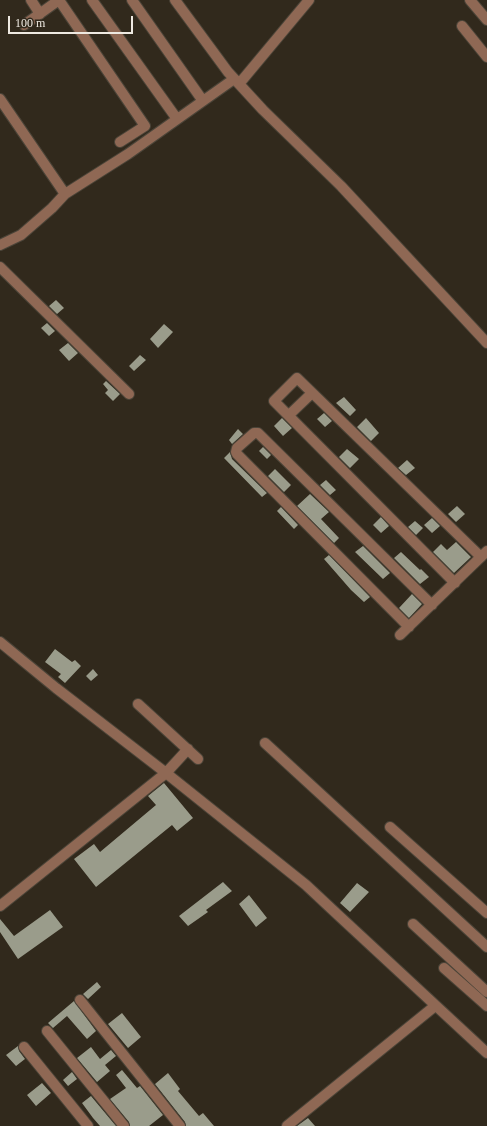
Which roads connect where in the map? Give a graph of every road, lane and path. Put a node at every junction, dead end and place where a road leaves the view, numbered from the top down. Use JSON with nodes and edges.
{"nodes":[{"id":1,"x":30,"y":0,"type":"edge"},
{"id":2,"x":59,"y":0,"type":"edge"},
{"id":3,"x":92,"y":0,"type":"edge"},
{"id":4,"x":132,"y":0,"type":"edge"},
{"id":5,"x":175,"y":0,"type":"edge"},
{"id":6,"x":309,"y":0,"type":"edge"},
{"id":7,"x":470,"y":0,"type":"edge"},
{"id":8,"x":40,"y":14,"type":"junction"},
{"id":9,"x":487,"y":20,"type":"edge"},
{"id":10,"x":24,"y":25,"type":"dead end"},
{"id":11,"x":462,"y":26,"type":"dead end"},
{"id":12,"x":487,"y":56,"type":"edge"},
{"id":13,"x":237,"y":81,"type":"junction"},
{"id":14,"x":0,"y":99,"type":"edge"},
{"id":15,"x":203,"y":101,"type":"junction"},
{"id":16,"x":177,"y":119,"type":"junction"},
{"id":17,"x":120,"y":142,"type":"dead end"},
{"id":18,"x":65,"y":194,"type":"junction"},
{"id":19,"x":0,"y":245,"type":"edge"},
{"id":20,"x":0,"y":267,"type":"edge"},
{"id":21,"x":487,"y":343,"type":"edge"},
{"id":22,"x":312,"y":393,"type":"junction"},
{"id":23,"x":129,"y":394,"type":"dead end"},
{"id":24,"x":289,"y":415,"type":"junction"},
{"id":25,"x":484,"y":554,"type":"edge"},
{"id":26,"x":455,"y":582,"type":"junction"},
{"id":27,"x":432,"y":605,"type":"junction"},
{"id":28,"x":409,"y":627,"type":"junction"},
{"id":29,"x":400,"y":636,"type":"dead end"},
{"id":30,"x":0,"y":642,"type":"edge"},
{"id":31,"x":138,"y":704,"type":"dead end"},
{"id":32,"x":265,"y":743,"type":"dead end"},
{"id":33,"x":188,"y":749,"type":"junction"},
{"id":34,"x":198,"y":759,"type":"dead end"},
{"id":35,"x":166,"y":773,"type":"junction"},
{"id":36,"x":390,"y":827,"type":"dead end"},
{"id":37,"x":0,"y":906,"type":"edge"},
{"id":38,"x":487,"y":913,"type":"edge"},
{"id":39,"x":413,"y":924,"type":"dead end"},
{"id":40,"x":487,"y":948,"type":"edge"},
{"id":41,"x":444,"y":968,"type":"dead end"},
{"id":42,"x":487,"y":992,"type":"edge"},
{"id":43,"x":80,"y":1000,"type":"dead end"},
{"id":44,"x":435,"y":1006,"type":"junction"},
{"id":45,"x":487,"y":1006,"type":"edge"},
{"id":46,"x":47,"y":1031,"type":"dead end"},
{"id":47,"x":24,"y":1046,"type":"dead end"},
{"id":48,"x":487,"y":1053,"type":"edge"},
{"id":49,"x":290,"y":1125,"type":"edge"},
{"id":50,"x":88,"y":1126,"type":"edge"},
{"id":51,"x":124,"y":1126,"type":"edge"},
{"id":52,"x":180,"y":1126,"type":"edge"}],
"edges":[{"from":1,"to":8,"type":"street"},
{"from":2,"to":8,"type":"street"},
{"from":2,"to":17,"type":"street"},
{"from":3,"to":16,"type":"street"},
{"from":4,"to":15,"type":"street"},
{"from":5,"to":13,"type":"street"},
{"from":6,"to":13,"type":"street"},
{"from":7,"to":9,"type":"street"},
{"from":8,"to":10,"type":"street"},
{"from":11,"to":12,"type":"street"},
{"from":13,"to":15,"type":"street"},
{"from":13,"to":21,"type":"street"},
{"from":14,"to":18,"type":"street"},
{"from":15,"to":16,"type":"street"},
{"from":16,"to":18,"type":"street"},
{"from":18,"to":19,"type":"street"},
{"from":20,"to":23,"type":"street"},
{"from":22,"to":24,"type":"street"},
{"from":22,"to":24,"type":"street"},
{"from":22,"to":25,"type":"street"},
{"from":24,"to":26,"type":"street"},
{"from":25,"to":26,"type":"street"},
{"from":26,"to":27,"type":"street"},
{"from":27,"to":28,"type":"street"},
{"from":27,"to":28,"type":"street"},
{"from":28,"to":29,"type":"street"},
{"from":30,"to":35,"type":"street"},
{"from":31,"to":33,"type":"street"},
{"from":32,"to":40,"type":"street"},
{"from":33,"to":34,"type":"street"},
{"from":33,"to":35,"type":"street"},
{"from":35,"to":37,"type":"street"},
{"from":35,"to":44,"type":"street"},
{"from":36,"to":38,"type":"street"},
{"from":39,"to":42,"type":"street"},
{"from":41,"to":45,"type":"street"},
{"from":43,"to":52,"type":"street"},
{"from":44,"to":48,"type":"street"},
{"from":44,"to":49,"type":"street"},
{"from":46,"to":51,"type":"street"},
{"from":47,"to":50,"type":"street"}]}
